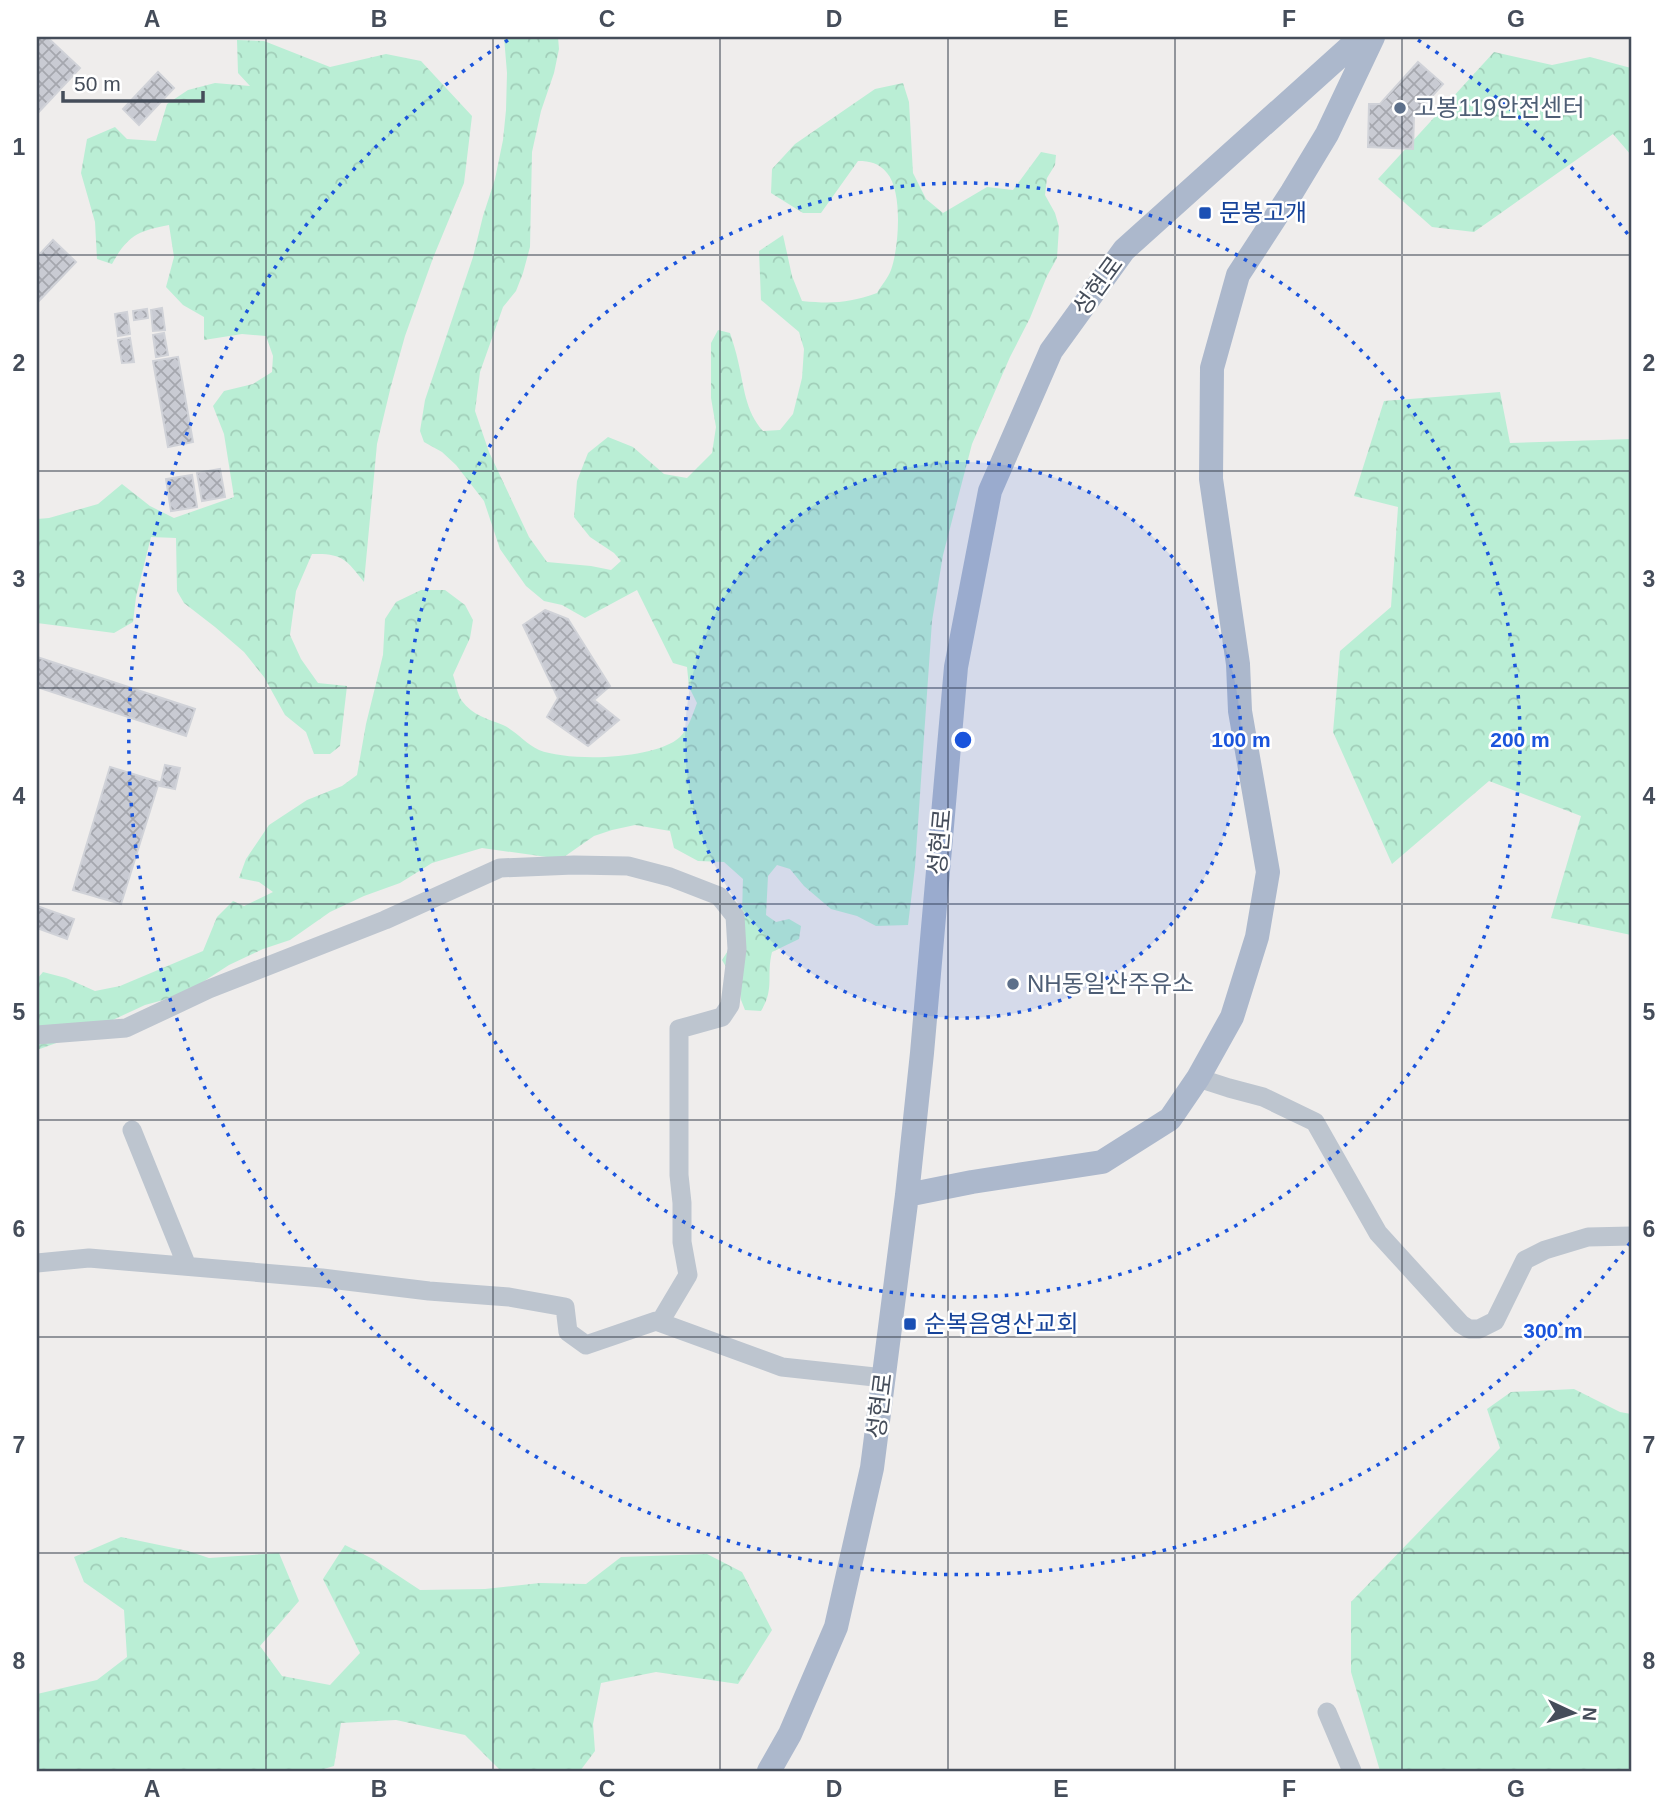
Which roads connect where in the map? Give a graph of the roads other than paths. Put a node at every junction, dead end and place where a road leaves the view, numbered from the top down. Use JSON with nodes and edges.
{"nodes":[{"id":1,"x":1362,"y":37,"type":"edge"},
{"id":2,"x":1373,"y":37,"type":"edge"},
{"id":3,"x":37,"y":1035,"type":"edge"},
{"id":4,"x":1198,"y":1078,"type":"junction"},
{"id":5,"x":132,"y":1130,"type":"dead end"},
{"id":6,"x":907,"y":1195,"type":"junction"},
{"id":7,"x":1631,"y":1236,"type":"edge"},
{"id":8,"x":37,"y":1263,"type":"edge"},
{"id":9,"x":187,"y":1266,"type":"junction"},
{"id":10,"x":660,"y":1322,"type":"junction"},
{"id":11,"x":884,"y":1378,"type":"junction"},
{"id":12,"x":1327,"y":1712,"type":"dead end"},
{"id":13,"x":769,"y":1771,"type":"edge"},
{"id":14,"x":1352,"y":1771,"type":"edge"}],
"edges":[{"from":1,"to":6,"type":"main road","name":"성현로"},
{"from":2,"to":4,"type":"main road"},
{"from":3,"to":10,"type":"street"},
{"from":4,"to":6,"type":"main road"},
{"from":4,"to":7,"type":"street"},
{"from":5,"to":9,"type":"street"},
{"from":6,"to":11,"type":"main road","name":"성현로"},
{"from":8,"to":9,"type":"street"},
{"from":9,"to":10,"type":"street"},
{"from":10,"to":11,"type":"street"},
{"from":11,"to":13,"type":"main road","name":"성현로"},
{"from":12,"to":14,"type":"street"}]}
